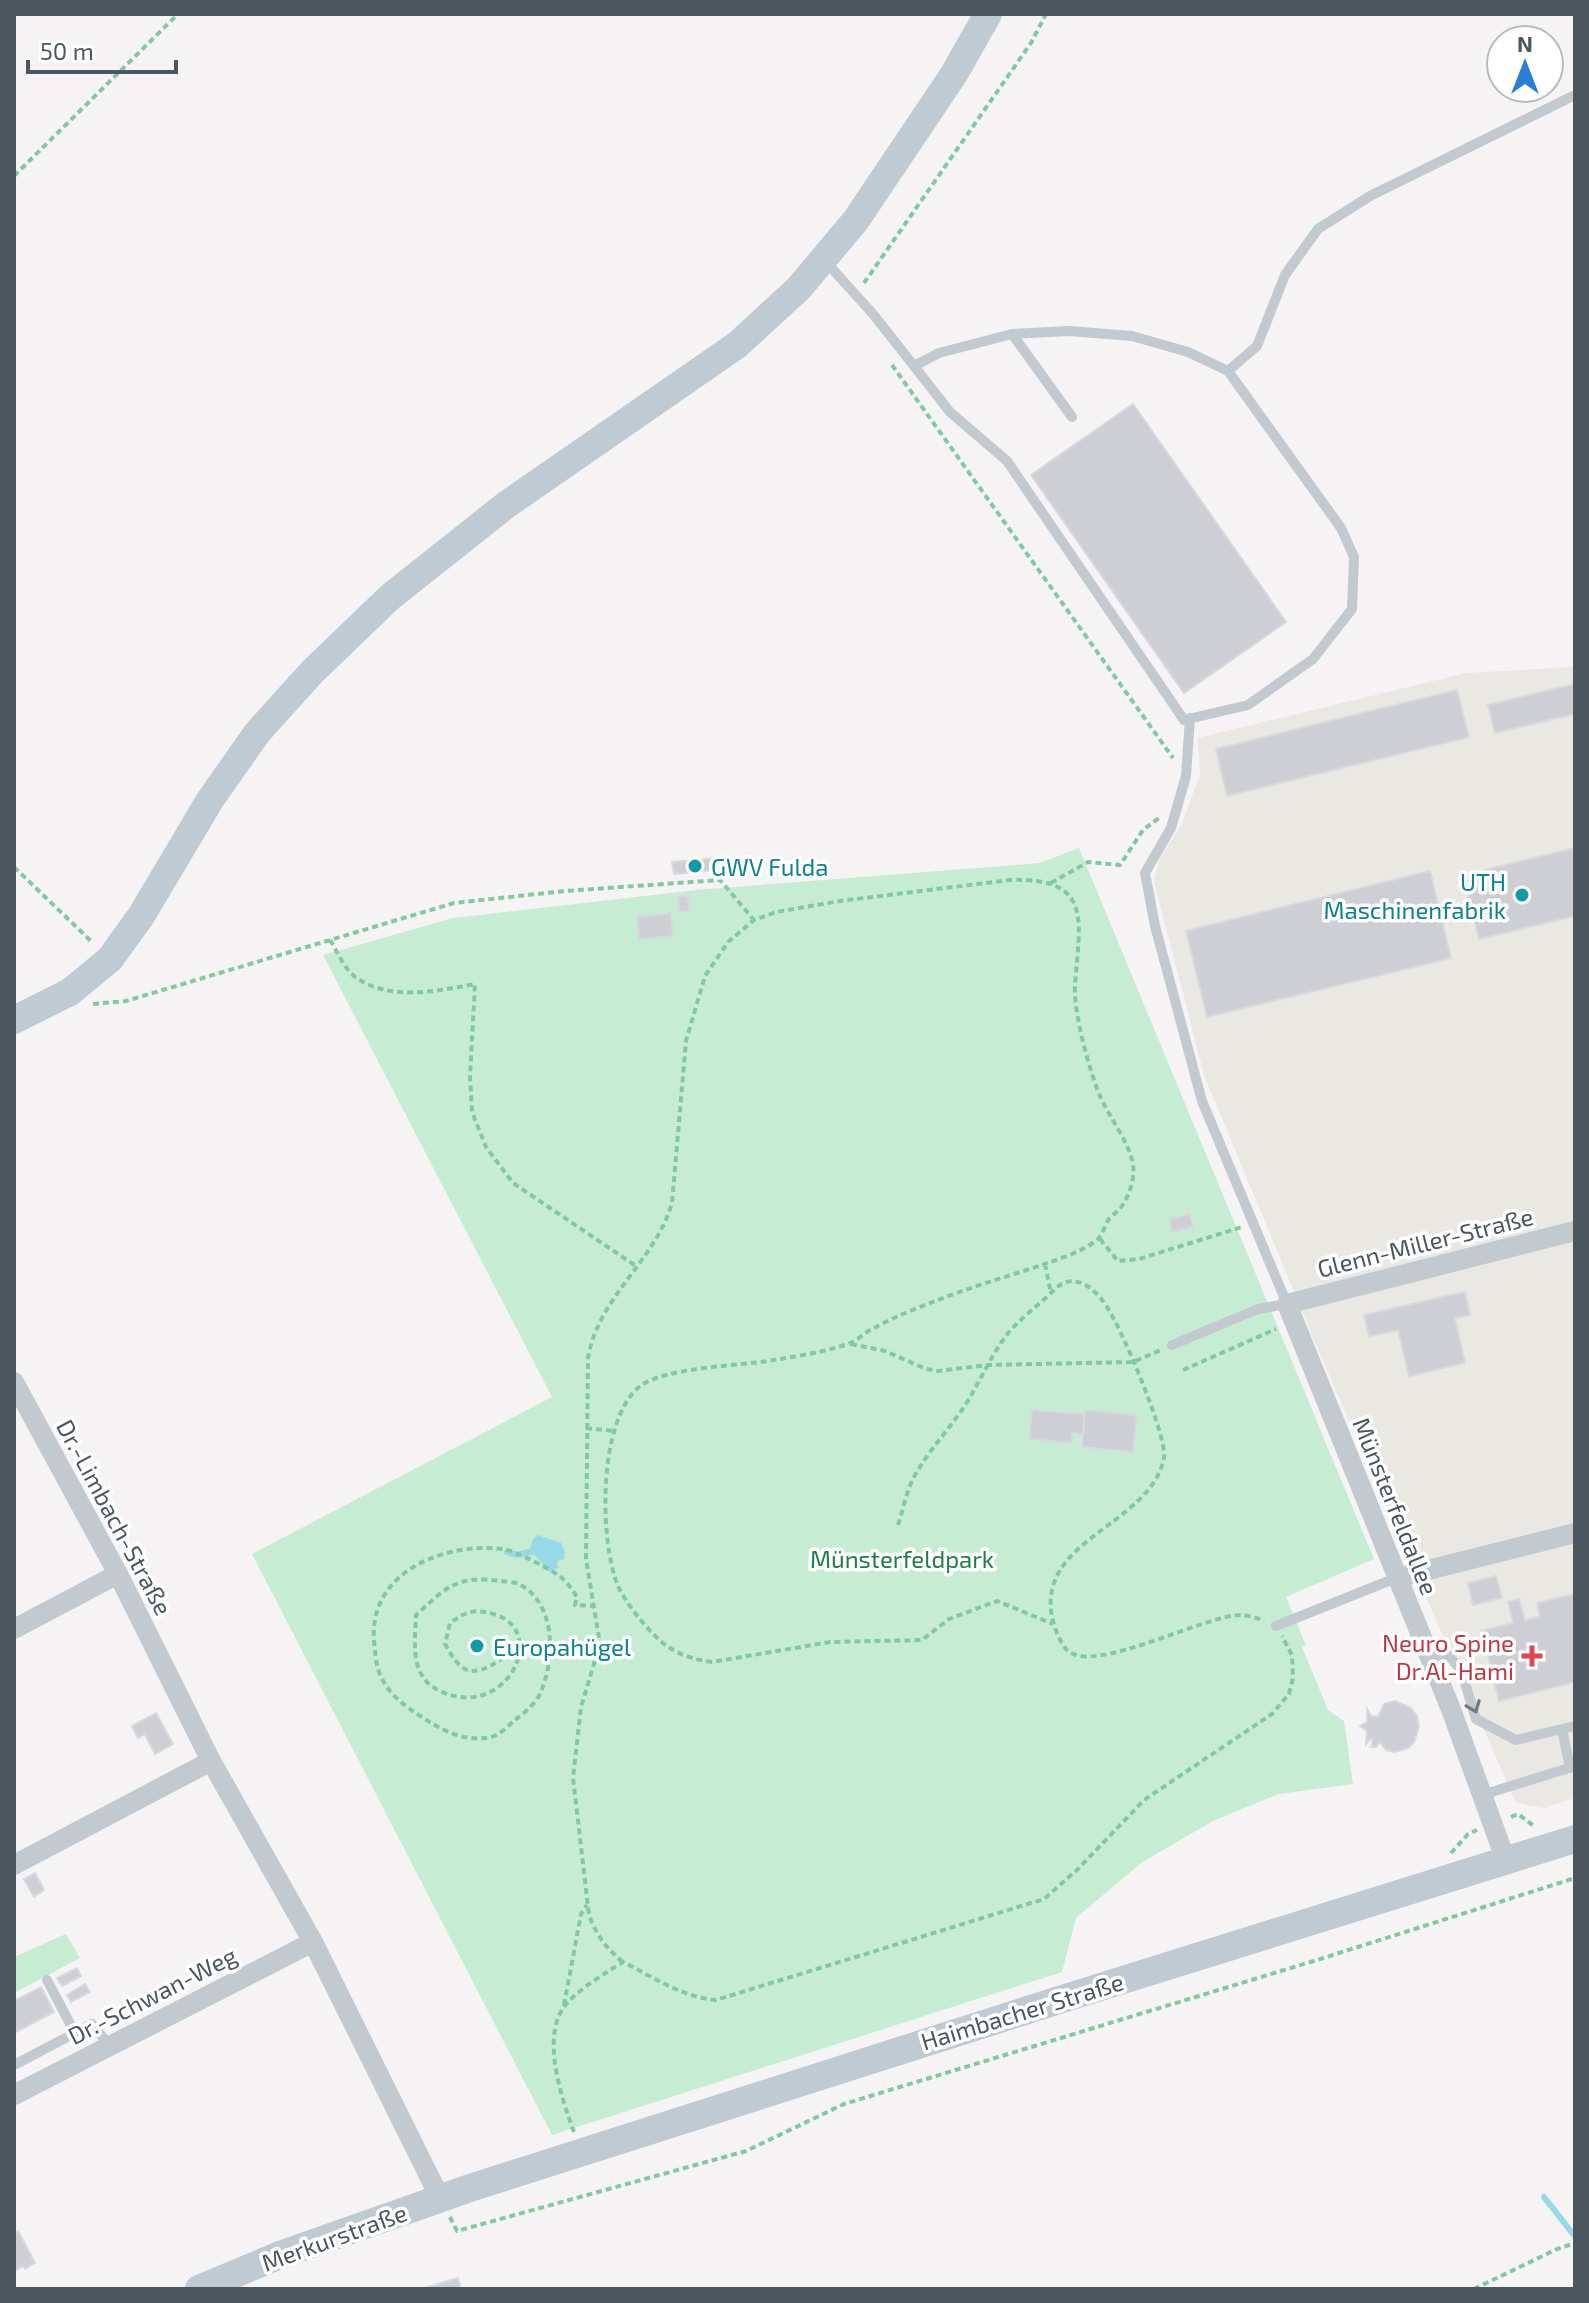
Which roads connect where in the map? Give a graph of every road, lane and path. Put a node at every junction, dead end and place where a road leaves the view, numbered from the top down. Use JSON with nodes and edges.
{"nodes":[{"id":1,"x":178,"y":14,"type":"edge"},
{"id":2,"x":988,"y":14,"type":"edge"},
{"id":3,"x":1046,"y":14,"type":"edge"},
{"id":4,"x":1575,"y":95,"type":"edge"},
{"id":5,"x":14,"y":176,"type":"edge"},
{"id":6,"x":824,"y":261,"type":"junction"},
{"id":7,"x":855,"y":295,"type":"junction"},
{"id":8,"x":1012,"y":334,"type":"junction"},
{"id":9,"x":884,"y":354,"type":"dead end"},
{"id":10,"x":914,"y":366,"type":"junction"},
{"id":11,"x":1228,"y":371,"type":"junction"},
{"id":12,"x":1072,"y":417,"type":"dead end"},
{"id":13,"x":1190,"y":718,"type":"junction"},
{"id":14,"x":1186,"y":776,"type":"junction"},
{"id":15,"x":1175,"y":814,"type":"junction"},
{"id":16,"x":14,"y":867,"type":"edge"},
{"id":17,"x":1051,"y":883,"type":"junction"},
{"id":18,"x":754,"y":920,"type":"junction"},
{"id":19,"x":330,"y":940,"type":"junction"},
{"id":20,"x":110,"y":959,"type":"junction"},
{"id":21,"x":70,"y":992,"type":"junction"},
{"id":22,"x":14,"y":1020,"type":"edge"},
{"id":23,"x":1254,"y":1224,"type":"junction"},
{"id":24,"x":1575,"y":1231,"type":"edge"},
{"id":25,"x":1100,"y":1239,"type":"junction"},
{"id":26,"x":1045,"y":1264,"type":"junction"},
{"id":27,"x":636,"y":1266,"type":"junction"},
{"id":28,"x":1051,"y":1293,"type":"junction"},
{"id":29,"x":1287,"y":1304,"type":"junction"},
{"id":30,"x":1276,"y":1329,"type":"dead end"},
{"id":31,"x":851,"y":1344,"type":"junction"},
{"id":32,"x":1172,"y":1345,"type":"joint"},
{"id":33,"x":1133,"y":1362,"type":"junction"},
{"id":34,"x":988,"y":1365,"type":"junction"},
{"id":35,"x":1183,"y":1370,"type":"dead end"},
{"id":36,"x":14,"y":1382,"type":"edge"},
{"id":37,"x":586,"y":1428,"type":"junction"},
{"id":38,"x":614,"y":1431,"type":"junction"},
{"id":39,"x":898,"y":1525,"type":"dead end"},
{"id":40,"x":1575,"y":1533,"type":"edge"},
{"id":41,"x":118,"y":1574,"type":"junction"},
{"id":42,"x":1396,"y":1578,"type":"junction"},
{"id":43,"x":595,"y":1606,"type":"junction"},
{"id":44,"x":1053,"y":1624,"type":"junction"},
{"id":45,"x":1276,"y":1626,"type":"junction"},
{"id":46,"x":14,"y":1629,"type":"edge"},
{"id":47,"x":497,"y":1637,"type":"dead end"},
{"id":48,"x":1429,"y":1655,"type":"junction"},
{"id":49,"x":1575,"y":1726,"type":"edge"},
{"id":50,"x":1562,"y":1729,"type":"junction"},
{"id":51,"x":211,"y":1761,"type":"junction"},
{"id":52,"x":1573,"y":1767,"type":"edge"},
{"id":53,"x":1482,"y":1795,"type":"junction"},
{"id":54,"x":1575,"y":1839,"type":"edge"},
{"id":55,"x":1506,"y":1861,"type":"junction"},
{"id":56,"x":14,"y":1865,"type":"edge"},
{"id":57,"x":1575,"y":1878,"type":"edge"},
{"id":58,"x":587,"y":1905,"type":"junction"},
{"id":59,"x":313,"y":1942,"type":"junction"},
{"id":60,"x":623,"y":1962,"type":"junction"},
{"id":61,"x":47,"y":1980,"type":"dead end"},
{"id":62,"x":563,"y":2007,"type":"junction"},
{"id":63,"x":75,"y":2033,"type":"junction"},
{"id":64,"x":110,"y":2046,"type":"junction"},
{"id":65,"x":14,"y":2065,"type":"edge"},
{"id":66,"x":14,"y":2095,"type":"edge"},
{"id":67,"x":582,"y":2153,"type":"junction"},
{"id":68,"x":470,"y":2188,"type":"joint"},
{"id":69,"x":440,"y":2198,"type":"junction"},
{"id":70,"x":457,"y":2231,"type":"dead end"},
{"id":71,"x":1575,"y":2243,"type":"edge"},
{"id":72,"x":199,"y":2289,"type":"edge"},
{"id":73,"x":1474,"y":2289,"type":"edge"}],
"edges":[{"from":1,"to":5,"type":"path"},
{"from":2,"to":6,"type":"main road"},
{"from":3,"to":7,"type":"path"},
{"from":4,"to":11,"type":"lane"},
{"from":6,"to":7,"type":"lane"},
{"from":6,"to":20,"type":"main road"},
{"from":7,"to":10,"type":"lane"},
{"from":8,"to":10,"type":"lane"},
{"from":8,"to":11,"type":"lane"},
{"from":8,"to":12,"type":"lane"},
{"from":9,"to":14,"type":"path"},
{"from":10,"to":13,"type":"lane"},
{"from":11,"to":13,"type":"lane"},
{"from":13,"to":14,"type":"lane"},
{"from":14,"to":15,"type":"lane"},
{"from":15,"to":17,"type":"path"},
{"from":15,"to":23,"type":"lane"},
{"from":16,"to":20,"type":"path"},
{"from":17,"to":18,"type":"path"},
{"from":17,"to":25,"type":"path"},
{"from":18,"to":19,"type":"path"},
{"from":18,"to":27,"type":"path"},
{"from":19,"to":21,"type":"path"},
{"from":19,"to":27,"type":"path"},
{"from":20,"to":21,"type":"main road"},
{"from":21,"to":22,"type":"main road"},
{"from":23,"to":25,"type":"path"},
{"from":23,"to":29,"type":"lane"},
{"from":24,"to":29,"type":"street","name":"Glenn-Miller-Straße"},
{"from":25,"to":26,"type":"path"},
{"from":26,"to":28,"type":"path"},
{"from":26,"to":31,"type":"path"},
{"from":27,"to":37,"type":"path"},
{"from":28,"to":33,"type":"path"},
{"from":28,"to":34,"type":"path"},
{"from":29,"to":32,"type":"lane"},
{"from":29,"to":42,"type":"street","name":"Münsterfeldallee"},
{"from":30,"to":35,"type":"path"},
{"from":31,"to":34,"type":"path"},
{"from":31,"to":38,"type":"path"},
{"from":32,"to":33,"type":"path"},
{"from":33,"to":34,"type":"path"},
{"from":33,"to":44,"type":"path"},
{"from":34,"to":39,"type":"path"},
{"from":36,"to":41,"type":"street","name":"Dr.-Limbach-Straße"},
{"from":37,"to":38,"type":"path"},
{"from":37,"to":43,"type":"path"},
{"from":38,"to":44,"type":"path"},
{"from":40,"to":42,"type":"street"},
{"from":41,"to":46,"type":"street"},
{"from":41,"to":51,"type":"street","name":"Dr.-Limbach-Straße"},
{"from":42,"to":45,"type":"lane"},
{"from":42,"to":48,"type":"street","name":"Münsterfeldallee"},
{"from":43,"to":47,"type":"path"},
{"from":43,"to":58,"type":"path"},
{"from":44,"to":45,"type":"path"},
{"from":45,"to":60,"type":"path"},
{"from":48,"to":50,"type":"lane","one_way":true},
{"from":48,"to":53,"type":"street","name":"Münsterfeldallee"},
{"from":49,"to":50,"type":"lane"},
{"from":50,"to":52,"type":"lane"},
{"from":51,"to":56,"type":"street"},
{"from":51,"to":59,"type":"street","name":"Dr.-Limbach-Straße"},
{"from":52,"to":53,"type":"lane"},
{"from":53,"to":55,"type":"street","name":"Münsterfeldallee"},
{"from":54,"to":55,"type":"main road","name":"Haimbacher Straße"},
{"from":55,"to":67,"type":"main road","name":"Haimbacher Straße"},
{"from":57,"to":70,"type":"path"},
{"from":58,"to":60,"type":"path"},
{"from":58,"to":62,"type":"path"},
{"from":59,"to":64,"type":"street","name":"Dr.-Schwan-Weg"},
{"from":59,"to":69,"type":"street","name":"Dr.-Limbach-Straße"},
{"from":60,"to":62,"type":"path"},
{"from":61,"to":63,"type":"lane"},
{"from":62,"to":67,"type":"path"},
{"from":63,"to":64,"type":"lane"},
{"from":63,"to":65,"type":"lane"},
{"from":64,"to":66,"type":"street","name":"Dr.-Schwan-Weg"},
{"from":67,"to":68,"type":"main road","name":"Haimbacher Straße"},
{"from":68,"to":69,"type":"main road","name":"Merkurstraße"},
{"from":69,"to":72,"type":"main road","name":"Merkurstraße"},
{"from":71,"to":73,"type":"path"}]}
